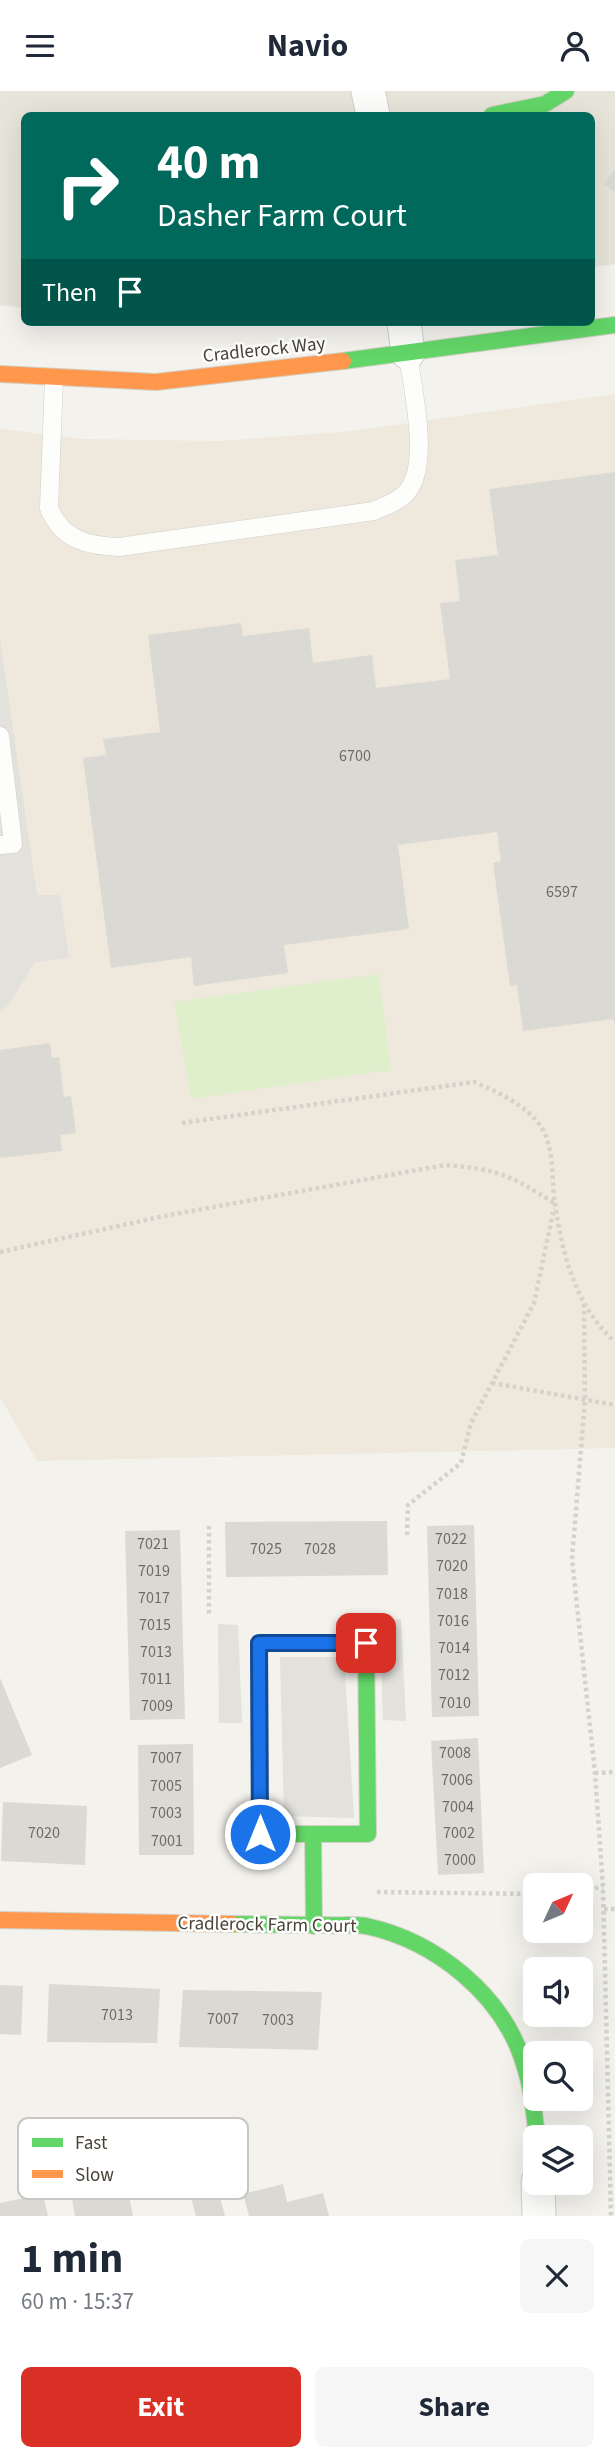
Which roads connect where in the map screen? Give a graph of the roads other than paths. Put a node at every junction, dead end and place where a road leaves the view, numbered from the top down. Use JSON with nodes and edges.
{"nodes":[{"id":1,"x":368,"y":91,"type":"edge"},
{"id":2,"x":566,"y":91,"type":"edge"},
{"id":3,"x":372,"y":112,"type":"edge"},
{"id":4,"x":506,"y":112,"type":"edge"},
{"id":5,"x":615,"y":324,"type":"edge"},
{"id":6,"x":595,"y":325,"type":"edge"},
{"id":7,"x":583,"y":326,"type":"edge"},
{"id":8,"x":406,"y":337,"type":"edge"},
{"id":9,"x":0,"y":374,"type":"edge"},
{"id":10,"x":54,"y":379,"type":"junction"},
{"id":11,"x":0,"y":737,"type":"edge"},
{"id":12,"x":0,"y":845,"type":"edge"},
{"id":13,"x":313,"y":1834,"type":"junction"},
{"id":14,"x":0,"y":1920,"type":"edge"},
{"id":15,"x":314,"y":1926,"type":"junction"},
{"id":16,"x":536,"y":2125,"type":"edge"},
{"id":17,"x":538,"y":2195,"type":"edge"},
{"id":18,"x":539,"y":2216,"type":"edge"}],
"edges":[{"from":1,"to":3,"type":"street"},
{"from":2,"to":4,"type":"street"},
{"from":5,"to":6,"type":"street","name":"Cradlerock Way"},
{"from":7,"to":8,"type":"street","name":"Cradlerock Way"},
{"from":8,"to":10,"type":"street","name":"Cradlerock Way"},
{"from":8,"to":10,"type":"lane"},
{"from":9,"to":10,"type":"street","name":"Cradlerock Way"},
{"from":11,"to":12,"type":"lane"},
{"from":13,"to":13,"type":"street"},
{"from":13,"to":15,"type":"street"},
{"from":14,"to":15,"type":"street","name":"Cradlerock Farm Court"},
{"from":15,"to":16,"type":"street","name":"Cradlerock Farm Court"},
{"from":17,"to":18,"type":"street"}]}
